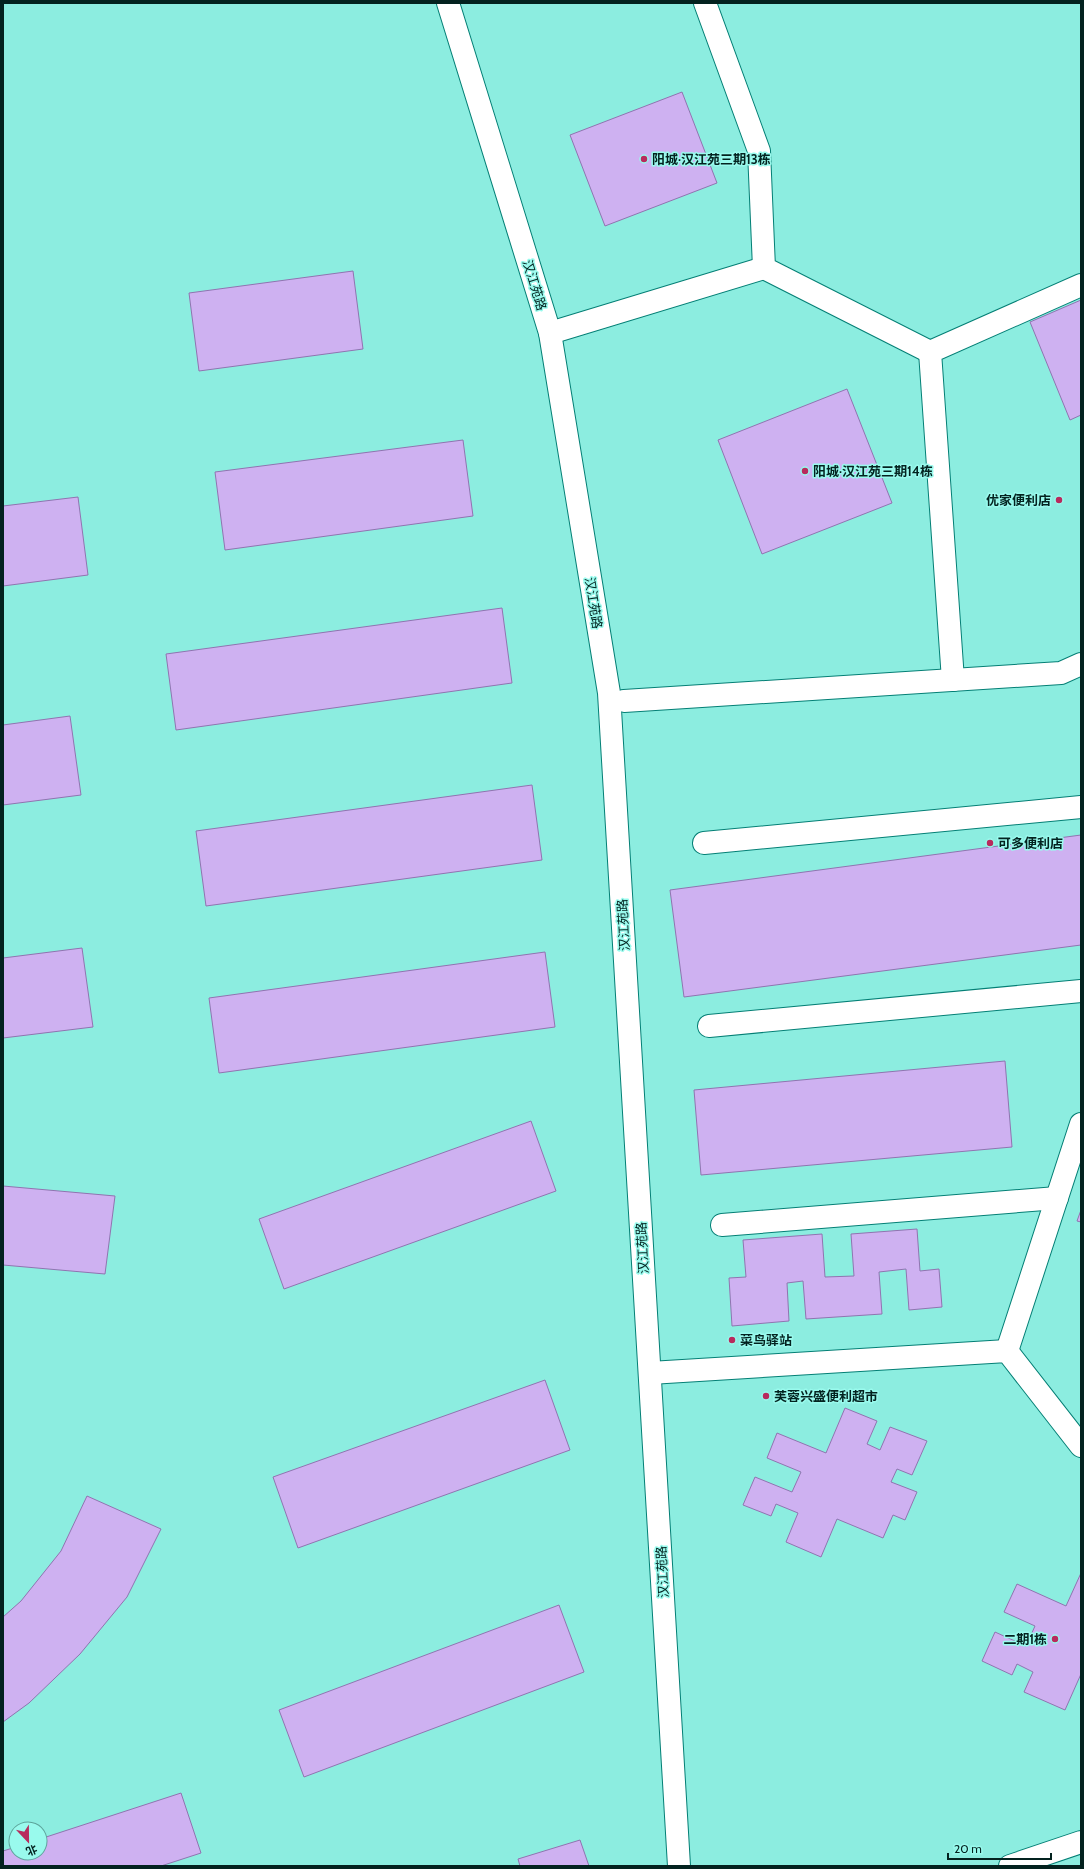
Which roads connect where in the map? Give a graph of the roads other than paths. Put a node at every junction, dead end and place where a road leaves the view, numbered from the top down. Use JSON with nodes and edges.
{"nodes":[{"id":1,"x":705,"y":3,"type":"edge"},
{"id":2,"x":455,"y":5,"type":"edge"},
{"id":3,"x":764,"y":268,"type":"junction"},
{"id":4,"x":1081,"y":285,"type":"edge"},
{"id":5,"x":550,"y":333,"type":"junction"},
{"id":6,"x":930,"y":352,"type":"junction"},
{"id":7,"x":1081,"y":664,"type":"edge"},
{"id":8,"x":953,"y":680,"type":"junction"},
{"id":9,"x":624,"y":701,"type":"dead end"},
{"id":10,"x":1081,"y":807,"type":"edge"},
{"id":11,"x":704,"y":842,"type":"dead end"},
{"id":12,"x":1081,"y":991,"type":"edge"},
{"id":13,"x":709,"y":1026,"type":"dead end"},
{"id":14,"x":1081,"y":1124,"type":"edge"},
{"id":15,"x":1057,"y":1198,"type":"junction"},
{"id":16,"x":722,"y":1225,"type":"dead end"},
{"id":17,"x":1007,"y":1351,"type":"junction"},
{"id":18,"x":650,"y":1374,"type":"junction"},
{"id":19,"x":1081,"y":1446,"type":"edge"},
{"id":20,"x":1081,"y":1842,"type":"edge"},
{"id":21,"x":679,"y":1866,"type":"edge"},
{"id":22,"x":1010,"y":1866,"type":"edge"}],
"edges":[{"from":1,"to":3,"type":"street"},
{"from":2,"to":5,"type":"street","name":"汉江苑路"},
{"from":3,"to":5,"type":"street"},
{"from":3,"to":6,"type":"street"},
{"from":4,"to":6,"type":"street"},
{"from":5,"to":18,"type":"street","name":"汉江苑路"},
{"from":6,"to":8,"type":"street"},
{"from":7,"to":8,"type":"street"},
{"from":8,"to":9,"type":"street"},
{"from":10,"to":11,"type":"street"},
{"from":12,"to":13,"type":"street"},
{"from":14,"to":15,"type":"street"},
{"from":15,"to":16,"type":"street"},
{"from":15,"to":17,"type":"street"},
{"from":17,"to":18,"type":"street"},
{"from":17,"to":19,"type":"street"},
{"from":18,"to":21,"type":"street","name":"汉江苑路"},
{"from":20,"to":22,"type":"street"}]}
